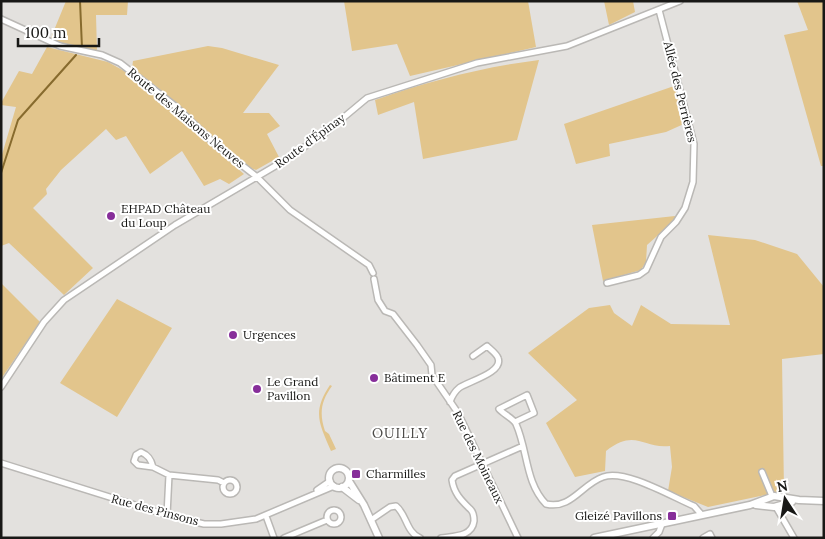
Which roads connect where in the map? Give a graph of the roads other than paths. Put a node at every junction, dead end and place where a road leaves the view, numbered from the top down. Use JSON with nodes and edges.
{"nodes":[{"id":1,"x":680,"y":1,"type":"edge"},
{"id":2,"x":659,"y":10,"type":"junction"},
{"id":3,"x":1,"y":19,"type":"edge"},
{"id":4,"x":257,"y":177,"type":"junction"},
{"id":5,"x":373,"y":273,"type":"dead end"},
{"id":6,"x":374,"y":280,"type":"dead end"},
{"id":7,"x":607,"y":283,"type":"dead end"},
{"id":8,"x":473,"y":356,"type":"dead end"},
{"id":9,"x":1,"y":386,"type":"edge"},
{"id":10,"x":450,"y":402,"type":"junction"},
{"id":11,"x":515,"y":422,"type":"junction"},
{"id":12,"x":523,"y":446,"type":"junction"},
{"id":13,"x":1,"y":463,"type":"edge"},
{"id":14,"x":482,"y":463,"type":"junction"},
{"id":15,"x":153,"y":467,"type":"dead end"},
{"id":16,"x":762,"y":472,"type":"dead end"},
{"id":17,"x":169,"y":475,"type":"junction"},
{"id":18,"x":349,"y":481,"type":"junction"},
{"id":19,"x":224,"y":483,"type":"dead end"},
{"id":20,"x":332,"y":483,"type":"junction"},
{"id":21,"x":342,"y":487,"type":"junction"},
{"id":22,"x":824,"y":501,"type":"edge"},
{"id":23,"x":773,"y":502,"type":"junction"},
{"id":24,"x":364,"y":505,"type":"junction"},
{"id":25,"x":701,"y":514,"type":"junction"},
{"id":26,"x":167,"y":515,"type":"junction"},
{"id":27,"x":266,"y":516,"type":"junction"},
{"id":28,"x":327,"y":520,"type":"dead end"},
{"id":29,"x":371,"y":520,"type":"junction"},
{"id":30,"x":662,"y":524,"type":"junction"},
{"id":31,"x":710,"y":534,"type":"edge"},
{"id":32,"x":793,"y":536,"type":"edge"},
{"id":33,"x":274,"y":538,"type":"edge"},
{"id":34,"x":284,"y":538,"type":"edge"},
{"id":35,"x":379,"y":538,"type":"edge"},
{"id":36,"x":420,"y":538,"type":"edge"},
{"id":37,"x":442,"y":538,"type":"edge"},
{"id":38,"x":518,"y":538,"type":"edge"},
{"id":39,"x":594,"y":538,"type":"edge"},
{"id":40,"x":653,"y":538,"type":"edge"},
{"id":41,"x":703,"y":538,"type":"edge"},
{"id":42,"x":786,"y":538,"type":"edge"}],
"edges":[{"from":1,"to":2,"type":"street","name":"Route d'Épinay"},
{"from":2,"to":4,"type":"street","name":"Route d'Épinay"},
{"from":2,"to":7,"type":"street","name":"Allée des Perrières"},
{"from":3,"to":4,"type":"street","name":"Route des Maisons Neuves"},
{"from":4,"to":5,"type":"street"},
{"from":4,"to":9,"type":"street","name":"Route d'Épinay"},
{"from":6,"to":10,"type":"street","name":"Rue des Moineaux"},
{"from":8,"to":10,"type":"street"},
{"from":10,"to":14,"type":"street","name":"Rue des Moineaux"},
{"from":11,"to":11,"type":"street"},
{"from":11,"to":12,"type":"street"},
{"from":12,"to":14,"type":"street"},
{"from":12,"to":25,"type":"street"},
{"from":13,"to":26,"type":"street","name":"Rue des Pinsons"},
{"from":14,"to":37,"type":"street"},
{"from":14,"to":38,"type":"street","name":"Rue des Moineaux"},
{"from":15,"to":17,"type":"street"},
{"from":16,"to":23,"type":"street"},
{"from":17,"to":19,"type":"street"},
{"from":17,"to":26,"type":"street"},
{"from":18,"to":20,"type":"street"},
{"from":18,"to":21,"type":"street"},
{"from":18,"to":24,"type":"street"},
{"from":20,"to":21,"type":"street"},
{"from":20,"to":27,"type":"street","name":"Rue des Pinsons"},
{"from":21,"to":24,"type":"street"},
{"from":22,"to":23,"type":"street"},
{"from":23,"to":25,"type":"street"},
{"from":23,"to":32,"type":"street"},
{"from":24,"to":29,"type":"street"},
{"from":25,"to":30,"type":"street"},
{"from":26,"to":27,"type":"street","name":"Rue des Pinsons"},
{"from":27,"to":33,"type":"street"},
{"from":28,"to":34,"type":"street"},
{"from":29,"to":35,"type":"street"},
{"from":29,"to":36,"type":"street"},
{"from":30,"to":39,"type":"street"},
{"from":30,"to":40,"type":"street"},
{"from":31,"to":41,"type":"street"},
{"from":32,"to":42,"type":"street"}]}
